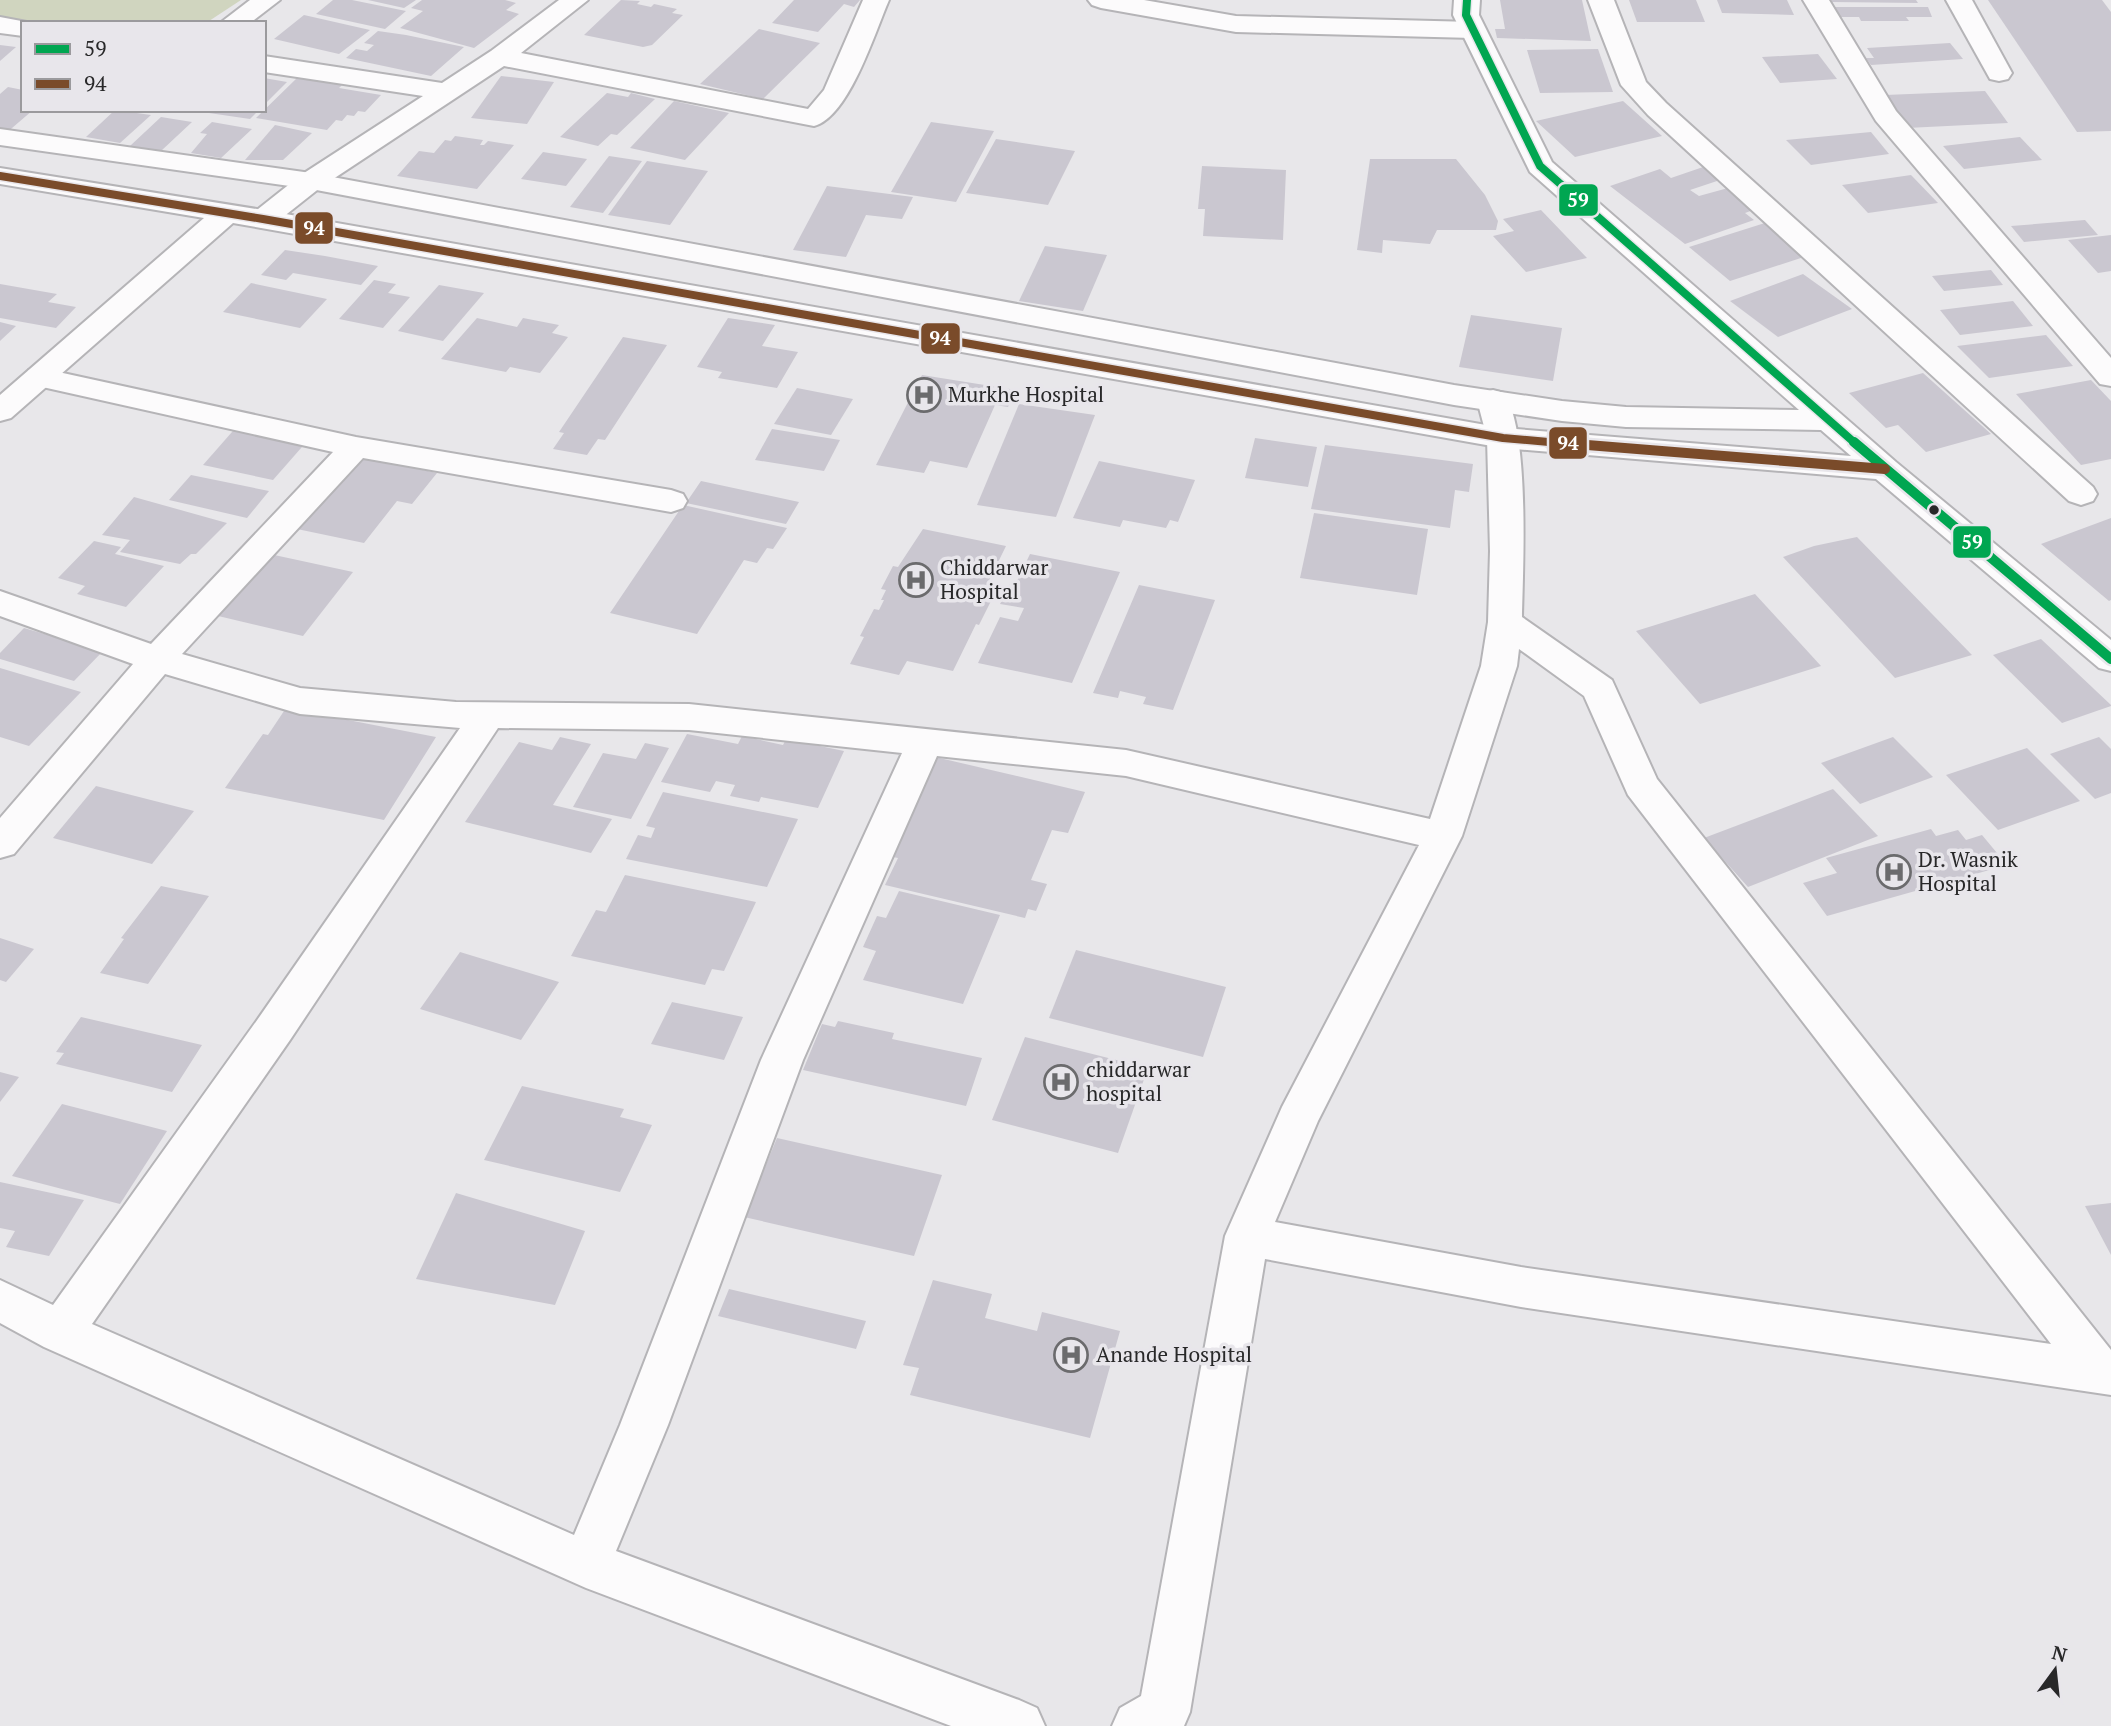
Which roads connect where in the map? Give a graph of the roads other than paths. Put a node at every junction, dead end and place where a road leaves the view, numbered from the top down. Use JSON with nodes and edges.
{"nodes":[{"id":1,"x":267,"y":0,"type":"edge"},
{"id":2,"x":575,"y":0,"type":"edge"},
{"id":3,"x":876,"y":0,"type":"edge"},
{"id":4,"x":1101,"y":0,"type":"edge"},
{"id":5,"x":1467,"y":0,"type":"edge"},
{"id":6,"x":1601,"y":0,"type":"edge"},
{"id":7,"x":1816,"y":0,"type":"edge"},
{"id":8,"x":1959,"y":0,"type":"edge"},
{"id":9,"x":236,"y":21,"type":"edge"},
{"id":10,"x":0,"y":25,"type":"edge"},
{"id":11,"x":21,"y":28,"type":"edge"},
{"id":12,"x":1473,"y":30,"type":"junction"},
{"id":13,"x":500,"y":57,"type":"junction"},
{"id":14,"x":266,"y":64,"type":"edge"},
{"id":15,"x":1999,"y":73,"type":"dead end"},
{"id":16,"x":449,"y":92,"type":"junction"},
{"id":17,"x":0,"y":137,"type":"edge"},
{"id":18,"x":0,"y":176,"type":"edge"},
{"id":19,"x":311,"y":181,"type":"junction"},
{"id":20,"x":227,"y":213,"type":"junction"},
{"id":21,"x":262,"y":219,"type":"junction"},
{"id":22,"x":40,"y":377,"type":"junction"},
{"id":23,"x":2111,"y":377,"type":"edge"},
{"id":24,"x":1493,"y":400,"type":"junction"},
{"id":25,"x":0,"y":411,"type":"edge"},
{"id":26,"x":1829,"y":420,"type":"junction"},
{"id":27,"x":1503,"y":438,"type":"junction"},
{"id":28,"x":356,"y":447,"type":"junction"},
{"id":29,"x":1885,"y":469,"type":"junction"},
{"id":30,"x":2081,"y":494,"type":"dead end"},
{"id":31,"x":671,"y":501,"type":"dead end"},
{"id":32,"x":0,"y":603,"type":"edge"},
{"id":33,"x":1505,"y":622,"type":"junction"},
{"id":34,"x":157,"y":659,"type":"junction"},
{"id":35,"x":2111,"y":659,"type":"edge"},
{"id":36,"x":488,"y":715,"type":"junction"},
{"id":37,"x":925,"y":741,"type":"junction"},
{"id":38,"x":1443,"y":835,"type":"junction"},
{"id":39,"x":0,"y":844,"type":"edge"},
{"id":40,"x":1247,"y":1236,"type":"junction"},
{"id":41,"x":0,"y":1300,"type":"edge"},
{"id":42,"x":60,"y":1332,"type":"junction"},
{"id":43,"x":2106,"y":1373,"type":"edge"},
{"id":44,"x":586,"y":1564,"type":"junction"},
{"id":45,"x":1019,"y":1726,"type":"edge"},
{"id":46,"x":1138,"y":1726,"type":"edge"}],
"edges":[{"from":1,"to":9,"type":"street"},
{"from":2,"to":13,"type":"street"},
{"from":3,"to":13,"type":"street"},
{"from":4,"to":12,"type":"street"},
{"from":5,"to":12,"type":"street"},
{"from":6,"to":30,"type":"street"},
{"from":7,"to":23,"type":"street"},
{"from":8,"to":15,"type":"street"},
{"from":10,"to":11,"type":"street"},
{"from":12,"to":26,"type":"street"},
{"from":13,"to":16,"type":"street"},
{"from":14,"to":16,"type":"street"},
{"from":16,"to":19,"type":"street"},
{"from":17,"to":19,"type":"street"},
{"from":18,"to":20,"type":"street"},
{"from":19,"to":21,"type":"street"},
{"from":19,"to":24,"type":"street"},
{"from":20,"to":21,"type":"street"},
{"from":20,"to":22,"type":"street"},
{"from":21,"to":27,"type":"street"},
{"from":22,"to":25,"type":"street"},
{"from":22,"to":28,"type":"street"},
{"from":24,"to":26,"type":"street"},
{"from":24,"to":27,"type":"street"},
{"from":26,"to":29,"type":"street"},
{"from":27,"to":29,"type":"street"},
{"from":27,"to":33,"type":"street"},
{"from":28,"to":31,"type":"street"},
{"from":28,"to":34,"type":"street"},
{"from":29,"to":35,"type":"street"},
{"from":32,"to":34,"type":"street"},
{"from":33,"to":38,"type":"street"},
{"from":33,"to":43,"type":"street"},
{"from":34,"to":36,"type":"street"},
{"from":34,"to":39,"type":"street"},
{"from":36,"to":37,"type":"street"},
{"from":36,"to":42,"type":"street"},
{"from":37,"to":38,"type":"street"},
{"from":37,"to":44,"type":"street"},
{"from":38,"to":40,"type":"street"},
{"from":40,"to":43,"type":"street"},
{"from":40,"to":46,"type":"street"},
{"from":41,"to":42,"type":"street"},
{"from":42,"to":44,"type":"street"},
{"from":44,"to":45,"type":"street"}]}
